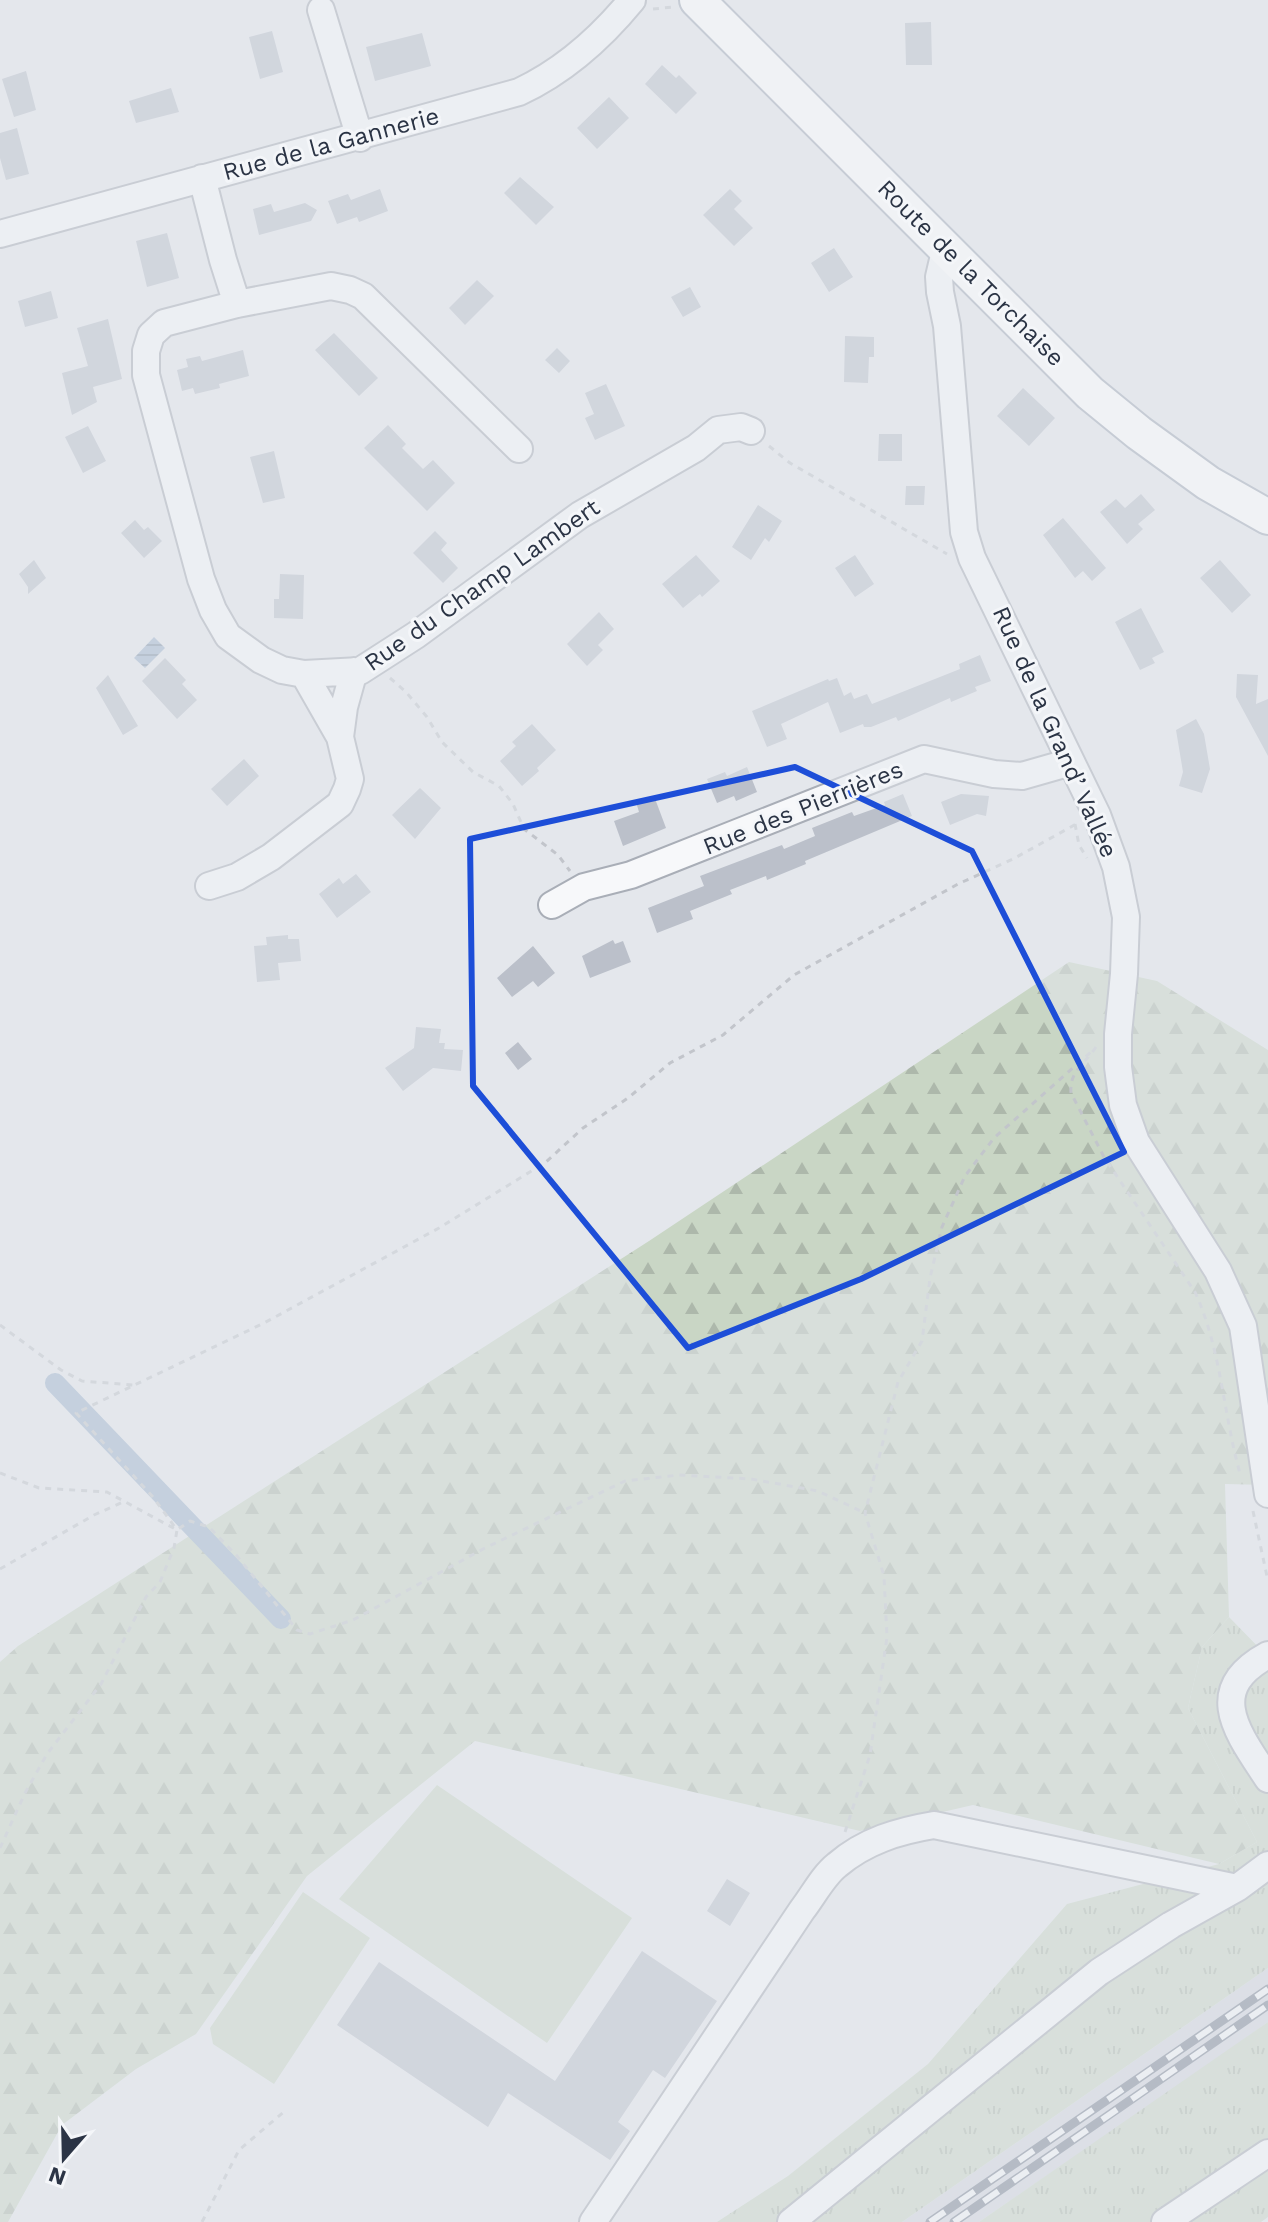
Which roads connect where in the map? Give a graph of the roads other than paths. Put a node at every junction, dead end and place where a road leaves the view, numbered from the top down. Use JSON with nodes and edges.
{"nodes":[{"id":1,"x":630,"y":2,"type":"edge"},
{"id":2,"x":688,"y":4,"type":"edge"},
{"id":3,"x":321,"y":10,"type":"dead end"},
{"id":4,"x":360,"y":138,"type":"junction"},
{"id":5,"x":202,"y":178,"type":"junction"},
{"id":6,"x":0,"y":234,"type":"edge"},
{"id":7,"x":946,"y":247,"type":"junction"},
{"id":8,"x":976,"y":279,"type":"junction"},
{"id":9,"x":237,"y":304,"type":"junction"},
{"id":10,"x":947,"y":326,"type":"junction"},
{"id":11,"x":751,"y":431,"type":"road end"},
{"id":12,"x":519,"y":449,"type":"dead end"},
{"id":13,"x":1268,"y":517,"type":"edge"},
{"id":14,"x":357,"y":671,"type":"junction"},
{"id":15,"x":304,"y":674,"type":"junction"},
{"id":16,"x":340,"y":737,"type":"junction"},
{"id":17,"x":1071,"y":762,"type":"junction"},
{"id":18,"x":209,"y":886,"type":"dead end"},
{"id":19,"x":552,"y":905,"type":"dead end"},
{"id":20,"x":1255,"y":1497,"type":"edge"},
{"id":21,"x":1268,"y":1655,"type":"edge"},
{"id":22,"x":1268,"y":1779,"type":"edge"},
{"id":23,"x":1268,"y":1865,"type":"edge"},
{"id":24,"x":1237,"y":1888,"type":"junction"},
{"id":25,"x":1268,"y":2153,"type":"edge"},
{"id":26,"x":593,"y":2222,"type":"edge"},
{"id":27,"x":791,"y":2222,"type":"edge"},
{"id":28,"x":1165,"y":2222,"type":"edge"}],
"edges":[{"from":1,"to":4,"type":"street","name":"Rue de la Gannerie"},
{"from":2,"to":7,"type":"main road","name":"Route de la Torchaise"},
{"from":3,"to":4,"type":"street"},
{"from":4,"to":5,"type":"street","name":"Rue de la Gannerie"},
{"from":5,"to":6,"type":"street","name":"Rue de la Gannerie"},
{"from":5,"to":9,"type":"street"},
{"from":7,"to":8,"type":"main road","name":"Route de la Torchaise"},
{"from":7,"to":10,"type":"street","name":"Rue de la Grand’ Vallée"},
{"from":8,"to":10,"type":"street"},
{"from":8,"to":13,"type":"main road","name":"Route de la Torchaise"},
{"from":9,"to":12,"type":"street","name":"Rue du Champ Lambert"},
{"from":9,"to":15,"type":"street","name":"Rue du Champ Lambert"},
{"from":10,"to":17,"type":"street","name":"Rue de la Grand’ Vallée"},
{"from":11,"to":14,"type":"street","name":"Rue du Champ Lambert"},
{"from":14,"to":15,"type":"street","name":"Rue du Champ Lambert"},
{"from":14,"to":16,"type":"street"},
{"from":15,"to":16,"type":"street"},
{"from":16,"to":18,"type":"street"},
{"from":17,"to":19,"type":"street","name":"Rue des Pierrières"},
{"from":17,"to":20,"type":"street","name":"Rue de la Grand’ Vallée"},
{"from":21,"to":22,"type":"street"},
{"from":23,"to":24,"type":"street"},
{"from":24,"to":26,"type":"street"},
{"from":24,"to":27,"type":"street"},
{"from":25,"to":28,"type":"street"}]}
